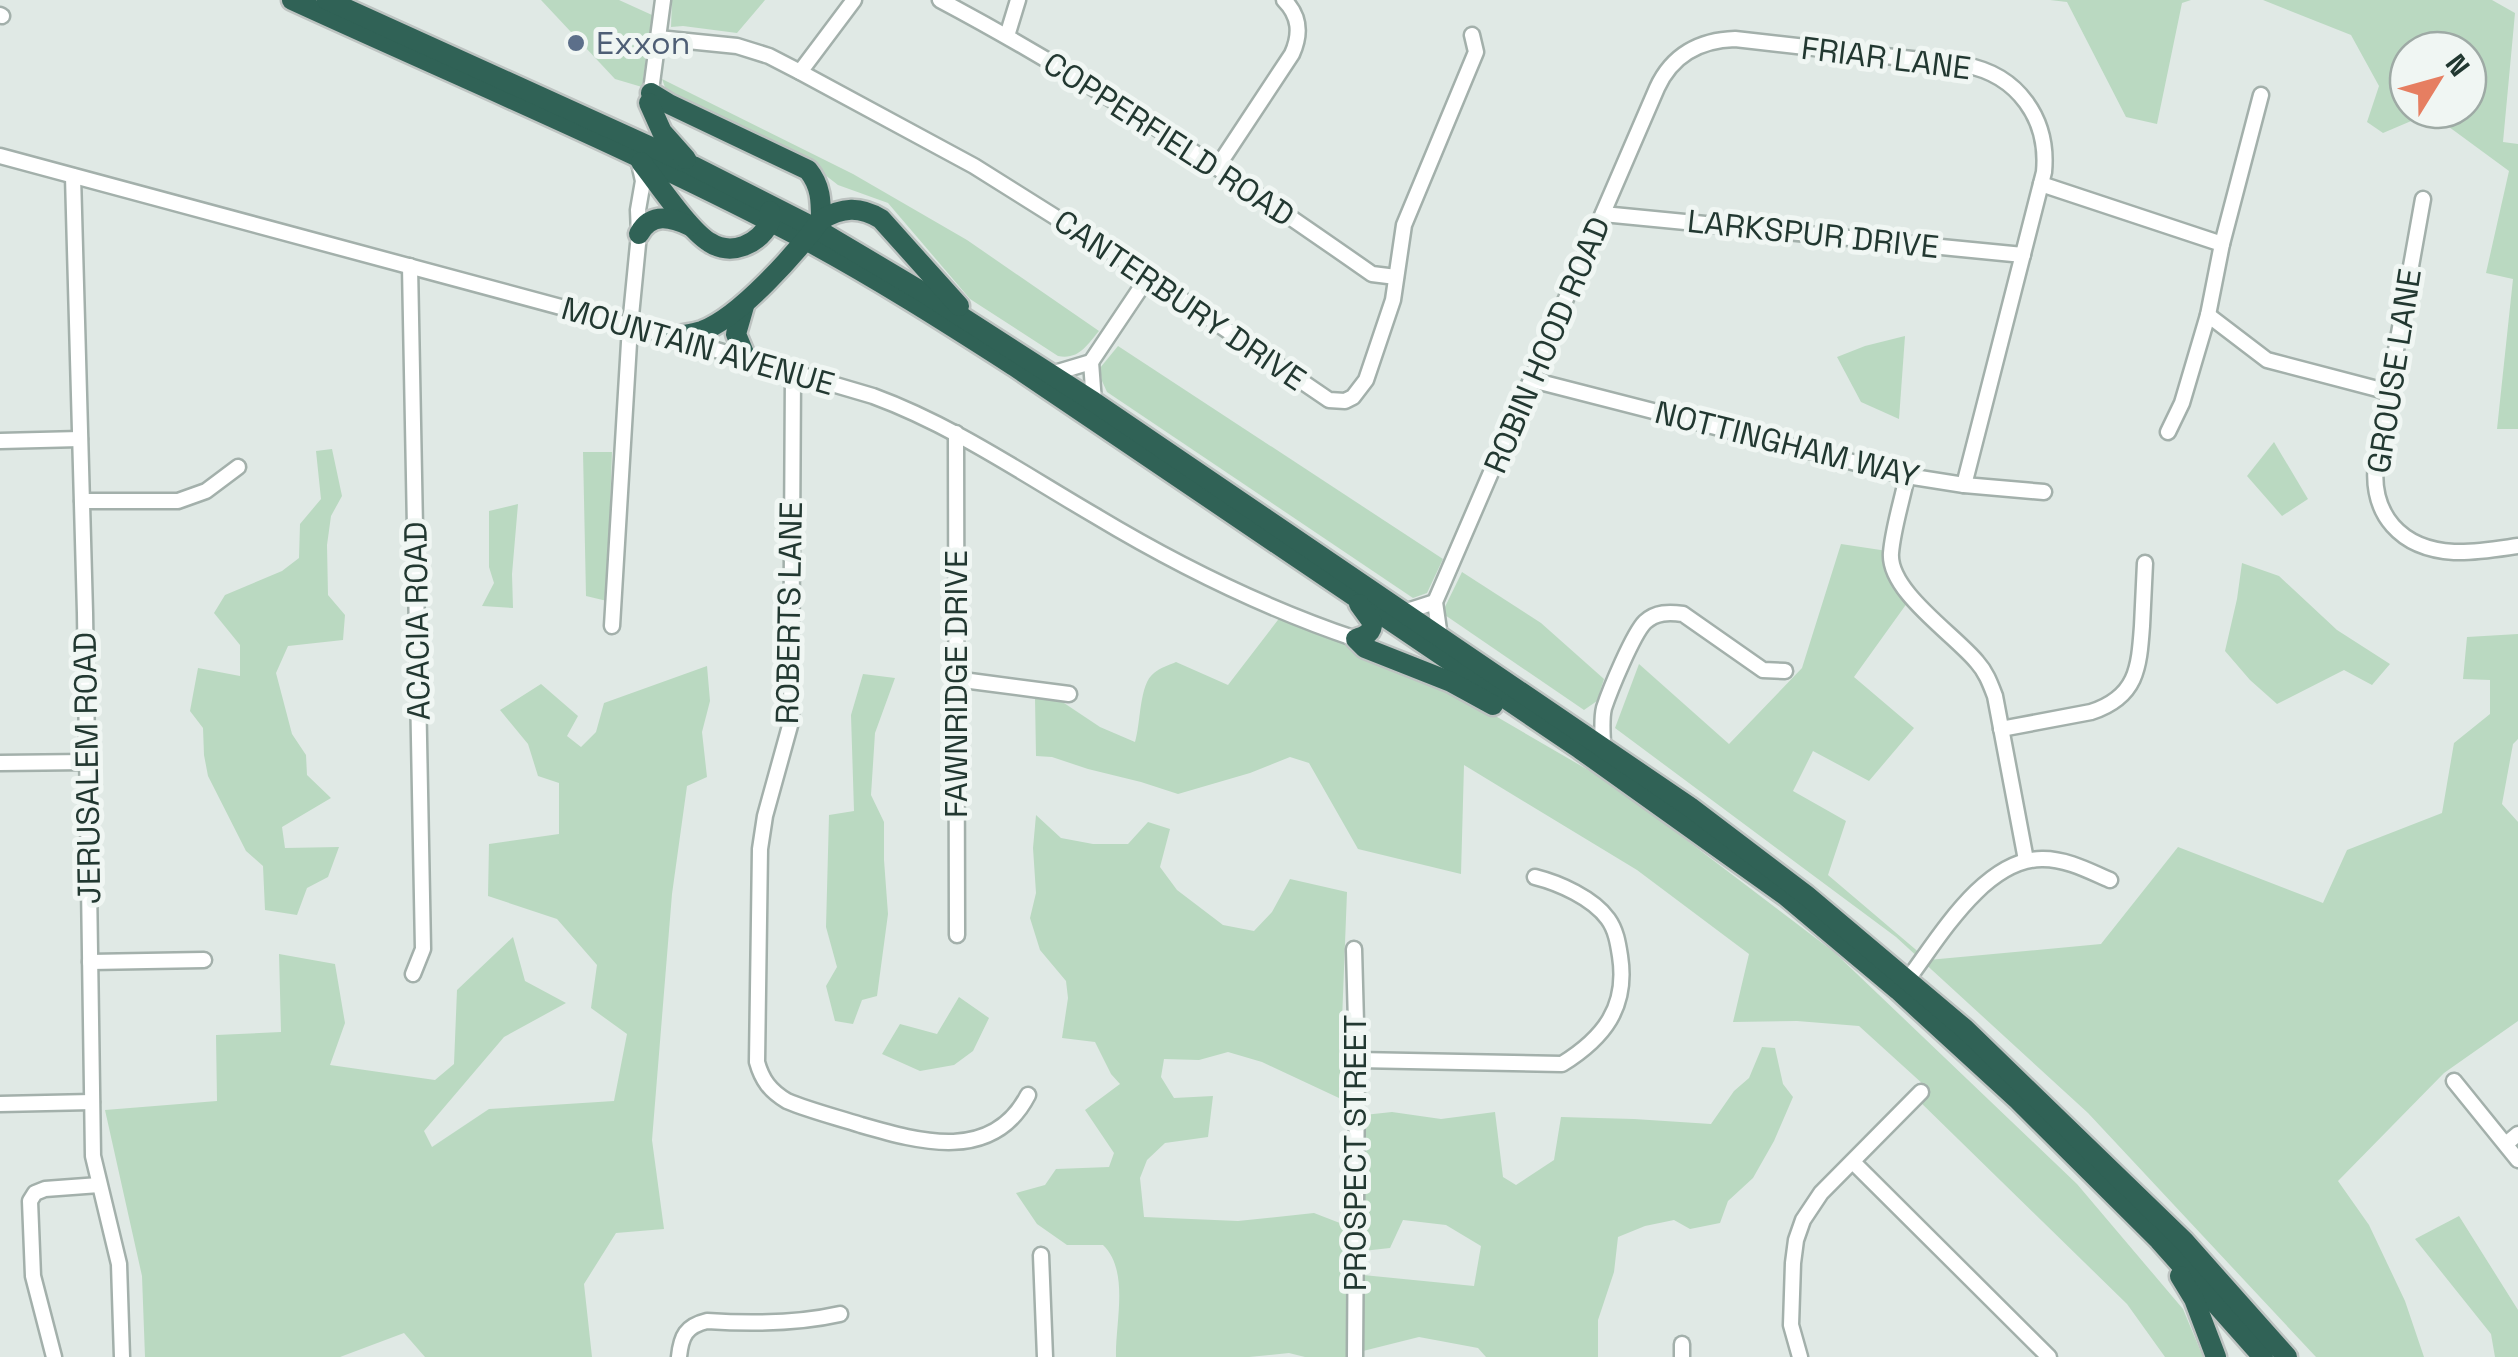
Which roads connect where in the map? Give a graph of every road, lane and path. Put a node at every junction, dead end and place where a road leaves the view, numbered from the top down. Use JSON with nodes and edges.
{"nodes":[{"id":1,"x":292,"y":0,"type":"edge"},
{"id":2,"x":328,"y":0,"type":"edge"},
{"id":3,"x":663,"y":0,"type":"edge"},
{"id":4,"x":854,"y":0,"type":"edge"},
{"id":5,"x":940,"y":0,"type":"edge"},
{"id":6,"x":1018,"y":0,"type":"edge"},
{"id":7,"x":1284,"y":0,"type":"edge"},
{"id":8,"x":1472,"y":35,"type":"dead end"},
{"id":9,"x":1007,"y":36,"type":"junction"},
{"id":10,"x":658,"y":38,"type":"junction"},
{"id":11,"x":800,"y":72,"type":"junction"},
{"id":12,"x":1657,"y":88,"type":"joint"},
{"id":13,"x":2261,"y":95,"type":"dead end"},
{"id":14,"x":650,"y":98,"type":"junction"},
{"id":15,"x":604,"y":126,"type":"junction"},
{"id":16,"x":0,"y":156,"type":"edge"},
{"id":17,"x":636,"y":156,"type":"junction"},
{"id":18,"x":692,"y":166,"type":"junction"},
{"id":19,"x":1218,"y":166,"type":"junction"},
{"id":20,"x":73,"y":176,"type":"junction"},
{"id":21,"x":2041,"y":184,"type":"junction"},
{"id":22,"x":2423,"y":199,"type":"dead end"},
{"id":23,"x":767,"y":212,"type":"junction"},
{"id":24,"x":1603,"y":214,"type":"junction"},
{"id":25,"x":814,"y":229,"type":"junction"},
{"id":26,"x":696,"y":230,"type":"junction"},
{"id":27,"x":639,"y":234,"type":"junction"},
{"id":28,"x":2222,"y":244,"type":"junction"},
{"id":29,"x":2023,"y":255,"type":"junction"},
{"id":30,"x":410,"y":266,"type":"junction"},
{"id":31,"x":1148,"y":277,"type":"junction"},
{"id":32,"x":1396,"y":277,"type":"junction"},
{"id":33,"x":744,"y":306,"type":"junction"},
{"id":34,"x":2208,"y":314,"type":"junction"},
{"id":35,"x":974,"y":323,"type":"junction"},
{"id":36,"x":630,"y":326,"type":"junction"},
{"id":37,"x":672,"y":337,"type":"junction"},
{"id":38,"x":746,"y":358,"type":"junction"},
{"id":39,"x":1091,"y":362,"type":"junction"},
{"id":40,"x":793,"y":372,"type":"junction"},
{"id":41,"x":1051,"y":374,"type":"junction"},
{"id":42,"x":1532,"y":380,"type":"junction"},
{"id":43,"x":2389,"y":392,"type":"junction"},
{"id":44,"x":1094,"y":402,"type":"junction"},
{"id":45,"x":2168,"y":432,"type":"dead end"},
{"id":46,"x":956,"y":433,"type":"junction"},
{"id":47,"x":80,"y":439,"type":"junction"},
{"id":48,"x":0,"y":441,"type":"edge"},
{"id":49,"x":238,"y":467,"type":"dead end"},
{"id":50,"x":1908,"y":476,"type":"junction"},
{"id":51,"x":1964,"y":485,"type":"junction"},
{"id":52,"x":2044,"y":492,"type":"dead end"},
{"id":53,"x":82,"y":501,"type":"junction"},
{"id":54,"x":2518,"y":546,"type":"edge"},
{"id":55,"x":2146,"y":563,"type":"dead end"},
{"id":56,"x":1351,"y":595,"type":"junction"},
{"id":57,"x":1435,"y":602,"type":"junction"},
{"id":58,"x":1404,"y":612,"type":"junction"},
{"id":59,"x":612,"y":626,"type":"dead end"},
{"id":60,"x":1440,"y":637,"type":"junction"},
{"id":61,"x":1356,"y":640,"type":"junction"},
{"id":62,"x":1785,"y":670,"type":"dead end"},
{"id":63,"x":956,"y":679,"type":"junction"},
{"id":64,"x":1069,"y":694,"type":"dead end"},
{"id":65,"x":1603,"y":710,"type":"junction"},
{"id":66,"x":1570,"y":724,"type":"junction"},
{"id":67,"x":2001,"y":730,"type":"junction"},
{"id":68,"x":1603,"y":747,"type":"junction"},
{"id":69,"x":1580,"y":749,"type":"junction"},
{"id":70,"x":87,"y":762,"type":"junction"},
{"id":71,"x":0,"y":764,"type":"edge"},
{"id":72,"x":2026,"y":860,"type":"junction"},
{"id":73,"x":1535,"y":877,"type":"dead end"},
{"id":74,"x":2110,"y":880,"type":"dead end"},
{"id":75,"x":957,"y":935,"type":"dead end"},
{"id":76,"x":1354,"y":949,"type":"dead end"},
{"id":77,"x":204,"y":960,"type":"dead end"},
{"id":78,"x":90,"y":962,"type":"junction"},
{"id":79,"x":413,"y":974,"type":"dead end"},
{"id":80,"x":1908,"y":979,"type":"junction"},
{"id":81,"x":1357,"y":1060,"type":"junction"},
{"id":82,"x":2454,"y":1081,"type":"dead end"},
{"id":83,"x":1922,"y":1092,"type":"dead end"},
{"id":84,"x":1028,"y":1095,"type":"dead end"},
{"id":85,"x":92,"y":1102,"type":"junction"},
{"id":86,"x":0,"y":1104,"type":"edge"},
{"id":87,"x":2512,"y":1139,"type":"edge"},
{"id":88,"x":2518,"y":1160,"type":"edge"},
{"id":89,"x":1853,"y":1162,"type":"junction"},
{"id":90,"x":99,"y":1184,"type":"junction"},
{"id":91,"x":2159,"y":1240,"type":"junction"},
{"id":92,"x":1041,"y":1255,"type":"dead end"},
{"id":93,"x":840,"y":1314,"type":"dead end"},
{"id":94,"x":54,"y":1357,"type":"edge"},
{"id":95,"x":122,"y":1357,"type":"edge"},
{"id":96,"x":679,"y":1357,"type":"edge"},
{"id":97,"x":1044,"y":1357,"type":"edge"},
{"id":98,"x":1355,"y":1357,"type":"edge"},
{"id":99,"x":1800,"y":1357,"type":"edge"},
{"id":100,"x":2049,"y":1357,"type":"edge"},
{"id":101,"x":2216,"y":1357,"type":"edge"},
{"id":102,"x":2263,"y":1357,"type":"edge"},
{"id":103,"x":2287,"y":1357,"type":"edge"}],
"edges":[{"from":1,"to":17,"type":"highway"},
{"from":2,"to":15,"type":"highway"},
{"from":3,"to":10,"type":"street"},
{"from":4,"to":11,"type":"street"},
{"from":5,"to":9,"type":"street","name":"COPPERFIELD ROAD"},
{"from":6,"to":9,"type":"street"},
{"from":7,"to":19,"type":"street"},
{"from":8,"to":32,"type":"street","name":"CANTERBURY DRIVE"},
{"from":9,"to":19,"type":"street","name":"COPPERFIELD ROAD"},
{"from":10,"to":11,"type":"street","name":"CANTERBURY DRIVE"},
{"from":10,"to":14,"type":"street"},
{"from":11,"to":31,"type":"street","name":"CANTERBURY DRIVE"},
{"from":12,"to":21,"type":"street","name":"FRIAR LANE"},
{"from":12,"to":24,"type":"street","name":"ROBIN HOOD ROAD"},
{"from":13,"to":28,"type":"street"},
{"from":14,"to":15,"type":"highway"},
{"from":14,"to":18,"type":"highway"},
{"from":14,"to":25,"type":"highway"},
{"from":15,"to":18,"type":"highway"},
{"from":16,"to":20,"type":"street","name":"MOUNTAIN AVENUE"},
{"from":17,"to":23,"type":"highway"},
{"from":17,"to":26,"type":"highway"},
{"from":17,"to":27,"type":"street"},
{"from":18,"to":23,"type":"highway"},
{"from":19,"to":32,"type":"street","name":"COPPERFIELD ROAD"},
{"from":20,"to":30,"type":"street","name":"MOUNTAIN AVENUE"},
{"from":20,"to":47,"type":"street","name":"JERUSALEM ROAD"},
{"from":21,"to":28,"type":"street"},
{"from":21,"to":29,"type":"street","name":"FRIAR LANE"},
{"from":22,"to":43,"type":"street","name":"GROUSE LANE"},
{"from":23,"to":25,"type":"highway"},
{"from":23,"to":26,"type":"highway"},
{"from":24,"to":29,"type":"street","name":"LARKSPUR DRIVE"},
{"from":24,"to":42,"type":"street","name":"ROBIN HOOD ROAD"},
{"from":25,"to":33,"type":"highway"},
{"from":25,"to":35,"type":"highway"},
{"from":25,"to":35,"type":"highway"},
{"from":25,"to":56,"type":"highway"},
{"from":26,"to":27,"type":"highway"},
{"from":27,"to":36,"type":"street"},
{"from":28,"to":34,"type":"street"},
{"from":29,"to":51,"type":"street","name":"FRIAR LANE"},
{"from":30,"to":36,"type":"street","name":"MOUNTAIN AVENUE"},
{"from":30,"to":79,"type":"street","name":"ACACIA ROAD"},
{"from":31,"to":32,"type":"street","name":"CANTERBURY DRIVE"},
{"from":31,"to":39,"type":"street"},
{"from":33,"to":37,"type":"highway"},
{"from":33,"to":38,"type":"highway"},
{"from":34,"to":43,"type":"street"},
{"from":34,"to":45,"type":"street"},
{"from":35,"to":41,"type":"highway"},
{"from":36,"to":37,"type":"street","name":"MOUNTAIN AVENUE"},
{"from":36,"to":59,"type":"street"},
{"from":37,"to":38,"type":"street","name":"MOUNTAIN AVENUE"},
{"from":38,"to":40,"type":"street","name":"MOUNTAIN AVENUE"},
{"from":39,"to":41,"type":"street"},
{"from":39,"to":44,"type":"street"},
{"from":40,"to":46,"type":"street","name":"MOUNTAIN AVENUE"},
{"from":40,"to":84,"type":"street","name":"ROBERTS LANE"},
{"from":41,"to":44,"type":"highway"},
{"from":42,"to":50,"type":"street","name":"NOTTINGHAM WAY"},
{"from":42,"to":57,"type":"street","name":"ROBIN HOOD ROAD"},
{"from":43,"to":54,"type":"street","name":"GROUSE LANE"},
{"from":44,"to":58,"type":"highway"},
{"from":46,"to":61,"type":"street","name":"MOUNTAIN AVENUE"},
{"from":46,"to":63,"type":"street","name":"FAWNRIDGE DRIVE"},
{"from":47,"to":48,"type":"street"},
{"from":47,"to":53,"type":"street","name":"JERUSALEM ROAD"},
{"from":49,"to":53,"type":"street"},
{"from":50,"to":51,"type":"street","name":"NOTTINGHAM WAY"},
{"from":50,"to":67,"type":"street"},
{"from":51,"to":52,"type":"street","name":"NOTTINGHAM WAY"},
{"from":53,"to":70,"type":"street","name":"JERUSALEM ROAD"},
{"from":55,"to":67,"type":"street"},
{"from":56,"to":61,"type":"highway"},
{"from":56,"to":69,"type":"highway"},
{"from":57,"to":58,"type":"street"},
{"from":57,"to":60,"type":"street"},
{"from":58,"to":60,"type":"highway"},
{"from":60,"to":66,"type":"highway"},
{"from":61,"to":69,"type":"highway"},
{"from":62,"to":65,"type":"street"},
{"from":63,"to":64,"type":"street"},
{"from":63,"to":75,"type":"street","name":"FAWNRIDGE DRIVE"},
{"from":65,"to":66,"type":"street"},
{"from":65,"to":68,"type":"street"},
{"from":66,"to":68,"type":"highway"},
{"from":67,"to":72,"type":"street"},
{"from":68,"to":80,"type":"highway"},
{"from":69,"to":91,"type":"highway"},
{"from":70,"to":71,"type":"street"},
{"from":70,"to":78,"type":"street","name":"JERUSALEM ROAD"},
{"from":72,"to":74,"type":"street"},
{"from":72,"to":80,"type":"street"},
{"from":73,"to":81,"type":"street"},
{"from":76,"to":81,"type":"street","name":"PROSPECT STREET"},
{"from":77,"to":78,"type":"street"},
{"from":78,"to":85,"type":"street","name":"JERUSALEM ROAD"},
{"from":80,"to":103,"type":"highway"},
{"from":81,"to":98,"type":"street","name":"PROSPECT STREET"},
{"from":82,"to":87,"type":"street"},
{"from":83,"to":89,"type":"street"},
{"from":85,"to":86,"type":"street"},
{"from":85,"to":90,"type":"street","name":"JERUSALEM ROAD"},
{"from":87,"to":88,"type":"street"},
{"from":89,"to":99,"type":"street"},
{"from":89,"to":100,"type":"street"},
{"from":90,"to":94,"type":"street"},
{"from":90,"to":95,"type":"street","name":"JERUSALEM ROAD"},
{"from":91,"to":101,"type":"highway"},
{"from":91,"to":102,"type":"highway"},
{"from":92,"to":97,"type":"street"},
{"from":93,"to":96,"type":"street"}]}
